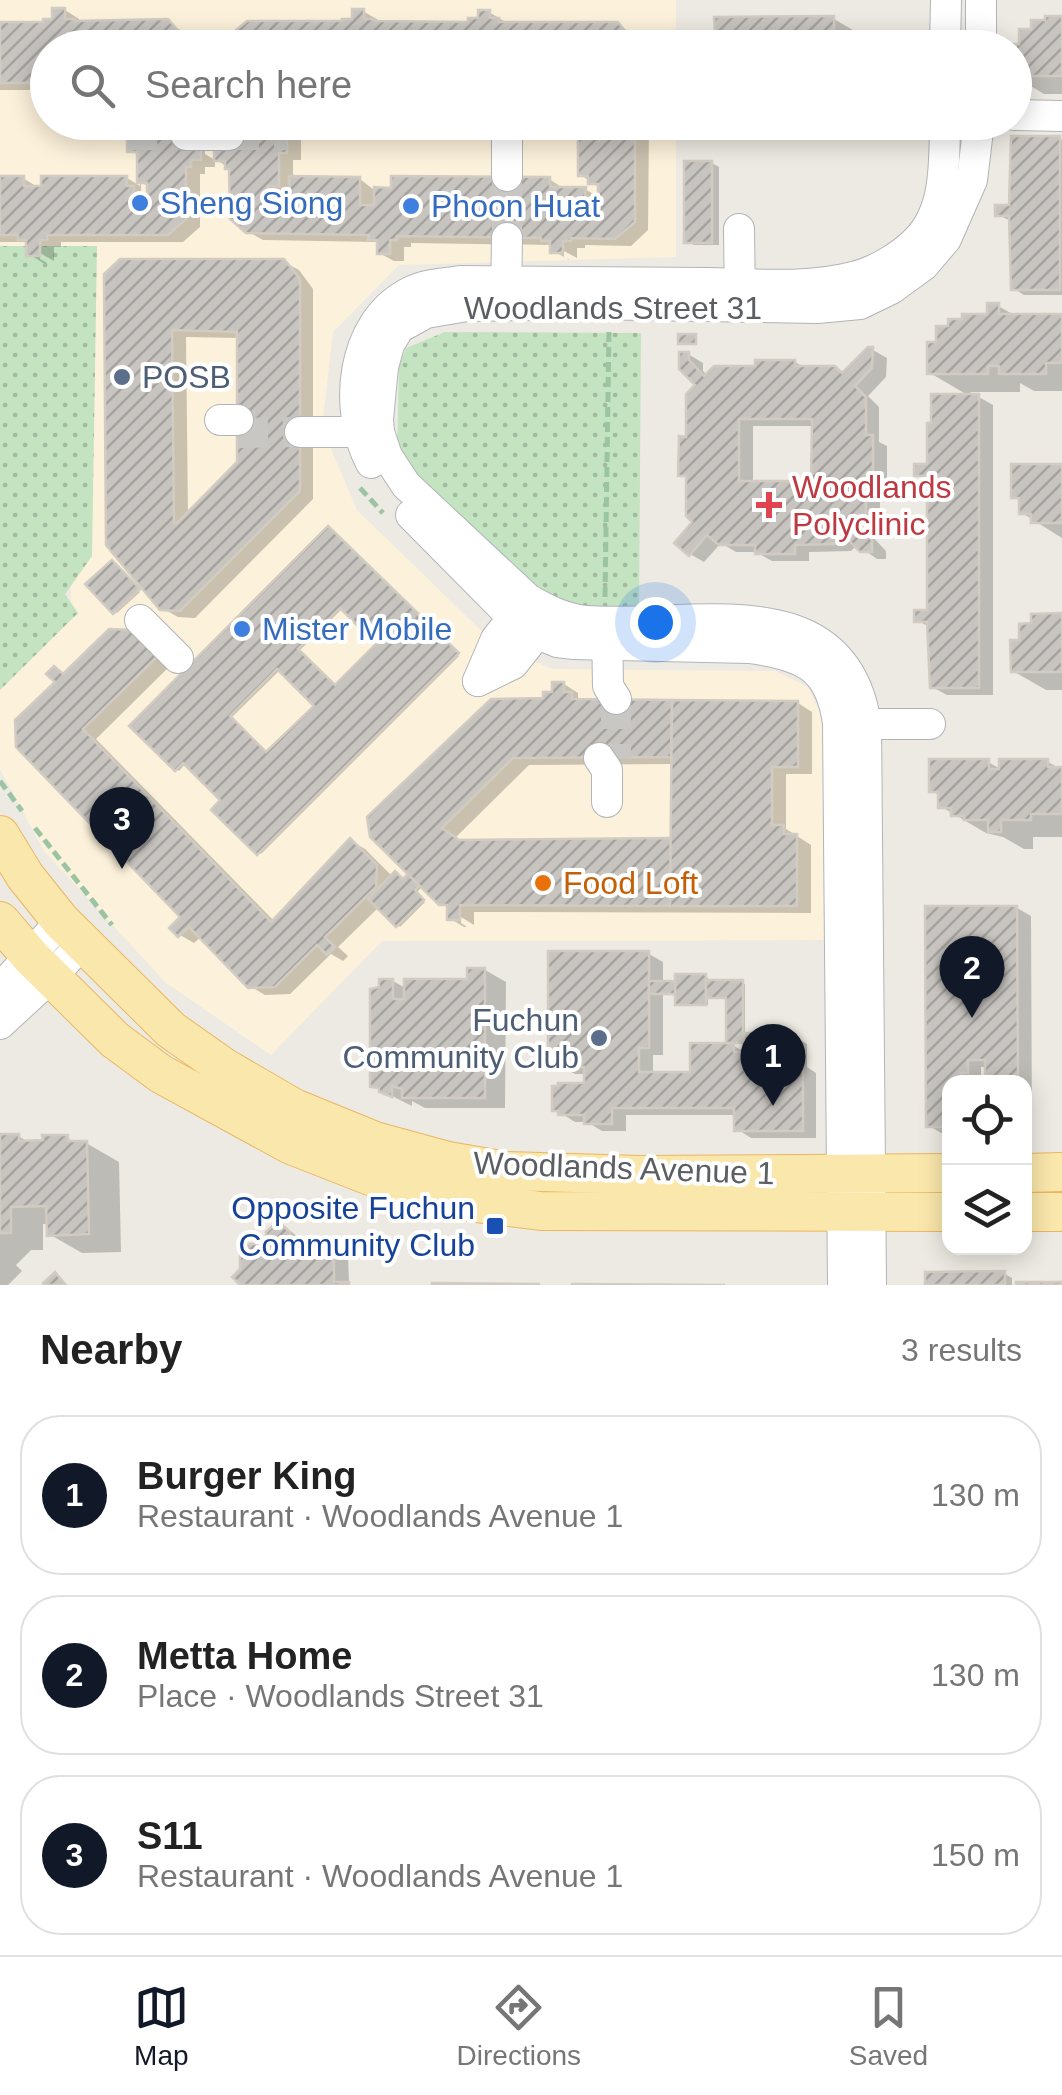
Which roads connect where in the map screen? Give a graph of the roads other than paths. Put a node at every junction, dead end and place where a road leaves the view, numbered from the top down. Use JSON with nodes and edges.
{"nodes":[{"id":1,"x":946,"y":0,"type":"edge"},
{"id":2,"x":981,"y":0,"type":"edge"},
{"id":3,"x":946,"y":30,"type":"edge"},
{"id":4,"x":980,"y":30,"type":"edge"},
{"id":5,"x":1032,"y":115,"type":"edge"},
{"id":6,"x":1062,"y":116,"type":"edge"},
{"id":7,"x":507,"y":140,"type":"edge"},
{"id":8,"x":944,"y":140,"type":"edge"},
{"id":9,"x":977,"y":140,"type":"edge"},
{"id":10,"x":506,"y":176,"type":"tunnel mouth"},
{"id":11,"x":739,"y":229,"type":"dead end"},
{"id":12,"x":506,"y":238,"type":"tunnel mouth"},
{"id":13,"x":506,"y":293,"type":"junction"},
{"id":14,"x":740,"y":295,"type":"junction"},
{"id":15,"x":300,"y":426,"type":"tunnel mouth"},
{"id":16,"x":363,"y":427,"type":"junction"},
{"id":17,"x":140,"y":620,"type":"dead end"},
{"id":18,"x":606,"y":625,"type":"junction"},
{"id":19,"x":178,"y":658,"type":"dead end"},
{"id":20,"x":608,"y":694,"type":"tunnel mouth"},
{"id":21,"x":852,"y":724,"type":"junction"},
{"id":22,"x":930,"y":724,"type":"dead end"},
{"id":23,"x":607,"y":762,"type":"tunnel mouth"},
{"id":24,"x":608,"y":802,"type":"dead end"},
{"id":25,"x":0,"y":836,"type":"edge"},
{"id":26,"x":0,"y":921,"type":"edge"},
{"id":27,"x":72,"y":932,"type":"junction"},
{"id":28,"x":41,"y":967,"type":"junction"},
{"id":29,"x":0,"y":989,"type":"edge"},
{"id":30,"x":0,"y":1024,"type":"edge"},
{"id":31,"x":1032,"y":1172,"type":"edge"},
{"id":32,"x":1062,"y":1172,"type":"edge"},
{"id":33,"x":942,"y":1173,"type":"edge"},
{"id":34,"x":856,"y":1174,"type":"junction"},
{"id":35,"x":857,"y":1212,"type":"junction"},
{"id":36,"x":942,"y":1212,"type":"edge"},
{"id":37,"x":1032,"y":1212,"type":"edge"},
{"id":38,"x":1062,"y":1212,"type":"edge"},
{"id":39,"x":843,"y":1285,"type":"edge"},
{"id":40,"x":871,"y":1285,"type":"edge"}],
"edges":[{"from":1,"to":3,"type":"street"},
{"from":2,"to":4,"type":"street"},
{"from":5,"to":6,"type":"street"},
{"from":7,"to":10,"type":"street"},
{"from":8,"to":14,"type":"street","name":"Woodlands Street 31"},
{"from":9,"to":14,"type":"street","name":"Woodlands Street 31"},
{"from":11,"to":14,"type":"street"},
{"from":12,"to":13,"type":"street"},
{"from":13,"to":14,"type":"street","name":"Woodlands Street 31"},
{"from":13,"to":16,"type":"street","name":"Woodlands Street 31"},
{"from":15,"to":16,"type":"street"},
{"from":16,"to":18,"type":"street","name":"Woodlands Street 31"},
{"from":17,"to":19,"type":"street"},
{"from":18,"to":20,"type":"street"},
{"from":18,"to":21,"type":"street","name":"Woodlands Street 31"},
{"from":21,"to":22,"type":"street"},
{"from":21,"to":34,"type":"street","name":"Woodlands Street 31"},
{"from":23,"to":24,"type":"street"},
{"from":25,"to":27,"type":"main road","name":"Woodlands Avenue 1"},
{"from":26,"to":28,"type":"main road","name":"Woodlands Avenue 1"},
{"from":27,"to":28,"type":"street"},
{"from":27,"to":34,"type":"main road","name":"Woodlands Avenue 1"},
{"from":28,"to":29,"type":"street"},
{"from":28,"to":30,"type":"street"},
{"from":28,"to":35,"type":"main road","name":"Woodlands Avenue 1"},
{"from":31,"to":32,"type":"main road"},
{"from":33,"to":34,"type":"main road","name":"Woodlands Avenue 1"},
{"from":34,"to":35,"type":"street","name":"Woodlands Street 31"},
{"from":35,"to":36,"type":"main road","name":"Woodlands Avenue 1"},
{"from":35,"to":39,"type":"street"},
{"from":35,"to":40,"type":"street"},
{"from":37,"to":38,"type":"main road"}]}
